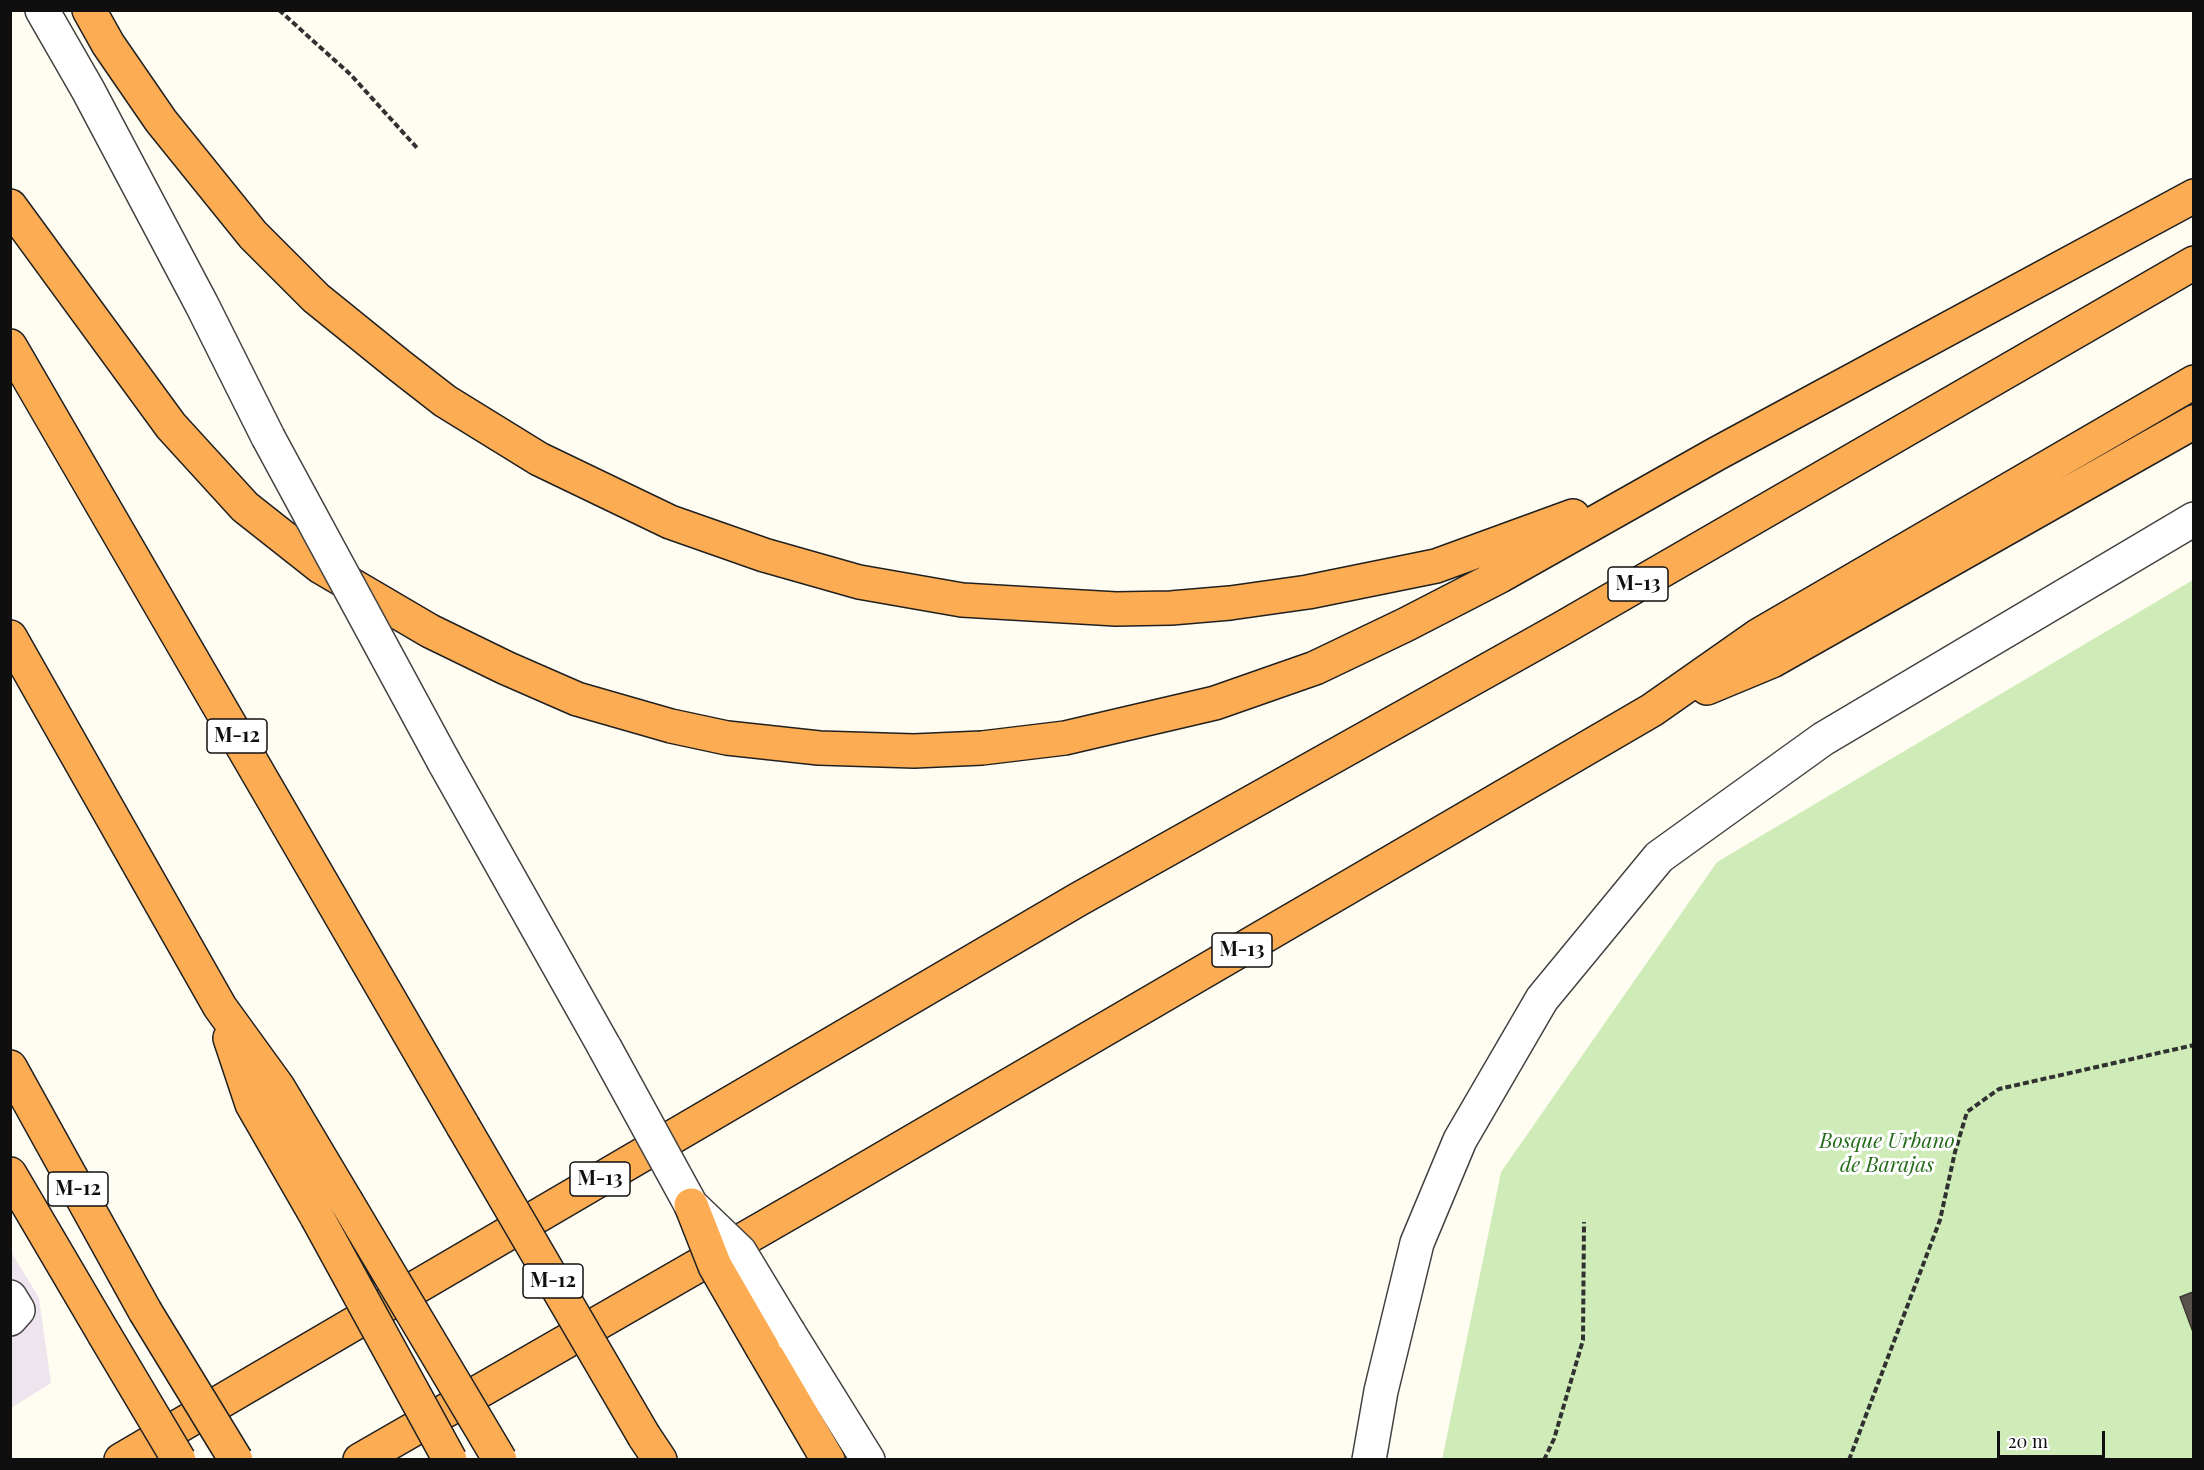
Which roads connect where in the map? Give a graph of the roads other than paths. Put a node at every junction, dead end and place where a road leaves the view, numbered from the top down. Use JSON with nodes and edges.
{"nodes":[{"id":1,"x":42,"y":10,"type":"edge"},
{"id":2,"x":89,"y":10,"type":"edge"},
{"id":3,"x":2193,"y":196,"type":"edge"},
{"id":4,"x":10,"y":206,"type":"edge"},
{"id":5,"x":2193,"y":263,"type":"edge"},
{"id":6,"x":10,"y":346,"type":"edge"},
{"id":7,"x":2193,"y":382,"type":"edge"},
{"id":8,"x":2193,"y":423,"type":"edge"},
{"id":9,"x":1718,"y":453,"type":"junction"},
{"id":10,"x":2193,"y":519,"type":"edge"},
{"id":11,"x":10,"y":637,"type":"edge"},
{"id":12,"x":1652,"y":710,"type":"junction"},
{"id":13,"x":220,"y":1007,"type":"junction"},
{"id":14,"x":10,"y":1067,"type":"edge"},
{"id":15,"x":10,"y":1174,"type":"edge"},
{"id":16,"x":691,"y":1205,"type":"joint"},
{"id":17,"x":10,"y":1297,"type":"edge"},
{"id":18,"x":10,"y":1319,"type":"edge"},
{"id":19,"x":776,"y":1341,"type":"junction"},
{"id":20,"x":652,"y":1448,"type":"edge"},
{"id":21,"x":121,"y":1460,"type":"edge"},
{"id":22,"x":179,"y":1460,"type":"edge"},
{"id":23,"x":236,"y":1460,"type":"edge"},
{"id":24,"x":360,"y":1460,"type":"edge"},
{"id":25,"x":450,"y":1460,"type":"edge"},
{"id":26,"x":500,"y":1460,"type":"edge"},
{"id":27,"x":828,"y":1460,"type":"edge"},
{"id":28,"x":868,"y":1460,"type":"edge"},
{"id":29,"x":1369,"y":1460,"type":"edge"}],
"edges":[{"from":1,"to":16,"type":"street","bridge":true},
{"from":2,"to":9,"type":"highway"},
{"from":3,"to":9,"type":"highway"},
{"from":4,"to":9,"type":"highway"},
{"from":5,"to":21,"type":"highway","number":"M-13"},
{"from":6,"to":20,"type":"highway","number":"M-12","bridge":true},
{"from":7,"to":12,"type":"highway","number":"M-13"},
{"from":8,"to":12,"type":"highway"},
{"from":10,"to":29,"type":"street"},
{"from":11,"to":13,"type":"highway"},
{"from":12,"to":24,"type":"highway","number":"M-13"},
{"from":13,"to":25,"type":"highway","bridge":true},
{"from":13,"to":26,"type":"highway","bridge":true},
{"from":14,"to":23,"type":"highway","number":"M-12","bridge":true},
{"from":15,"to":22,"type":"highway","bridge":true},
{"from":16,"to":19,"type":"highway","bridge":true},
{"from":17,"to":18,"type":"street"},
{"from":19,"to":27,"type":"highway"},
{"from":19,"to":28,"type":"street"}]}
